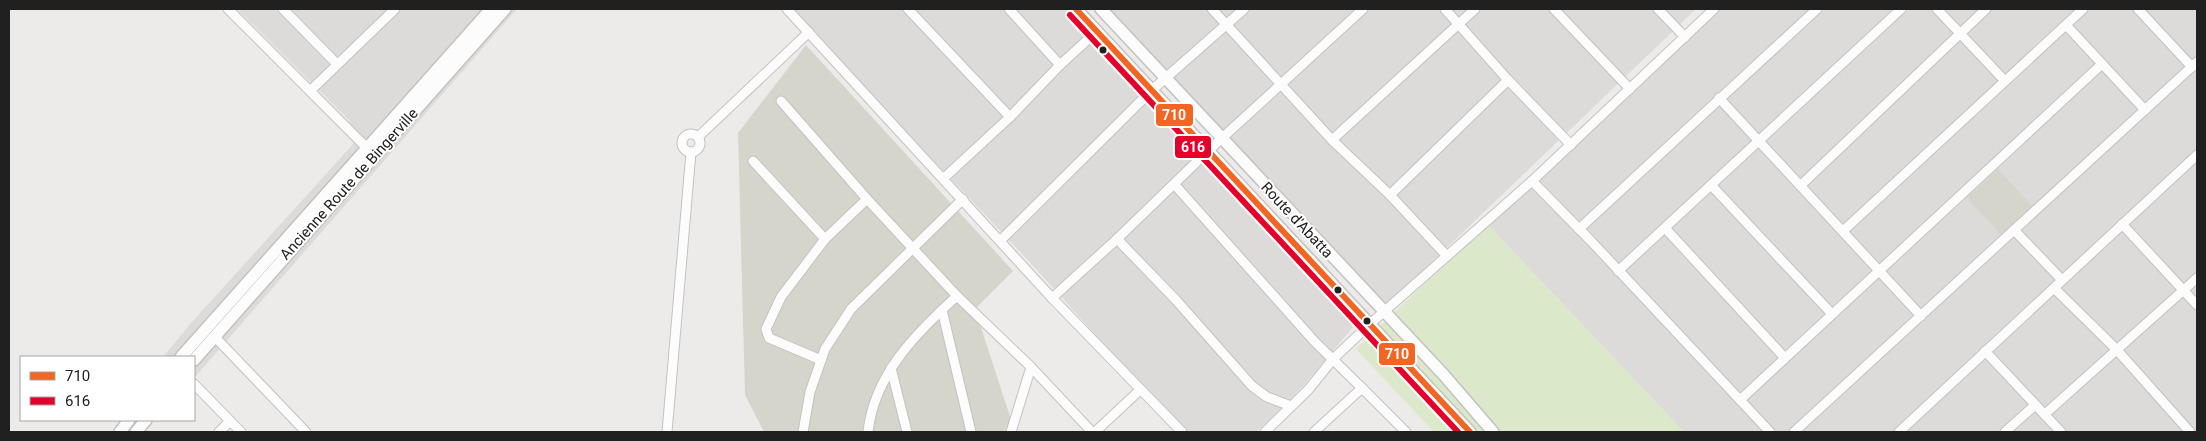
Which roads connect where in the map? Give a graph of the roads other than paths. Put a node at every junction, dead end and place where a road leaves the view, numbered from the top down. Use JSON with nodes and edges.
{"nodes":[{"id":1,"x":228,"y":9,"type":"edge"},
{"id":2,"x":395,"y":9,"type":"edge"},
{"id":3,"x":491,"y":9,"type":"edge"},
{"id":4,"x":505,"y":9,"type":"edge"},
{"id":5,"x":787,"y":9,"type":"edge"},
{"id":6,"x":908,"y":9,"type":"edge"},
{"id":7,"x":1009,"y":9,"type":"edge"},
{"id":8,"x":1076,"y":9,"type":"edge"},
{"id":9,"x":1100,"y":9,"type":"edge"},
{"id":10,"x":1212,"y":9,"type":"edge"},
{"id":11,"x":1244,"y":9,"type":"edge"},
{"id":12,"x":1363,"y":9,"type":"edge"},
{"id":13,"x":1445,"y":9,"type":"edge"},
{"id":14,"x":1474,"y":9,"type":"edge"},
{"id":15,"x":1554,"y":9,"type":"edge"},
{"id":16,"x":1658,"y":9,"type":"edge"},
{"id":17,"x":1714,"y":9,"type":"edge"},
{"id":18,"x":1817,"y":9,"type":"edge"},
{"id":19,"x":1901,"y":9,"type":"edge"},
{"id":20,"x":1937,"y":9,"type":"edge"},
{"id":21,"x":1986,"y":9,"type":"edge"},
{"id":22,"x":2083,"y":9,"type":"edge"},
{"id":23,"x":2138,"y":9,"type":"edge"},
{"id":24,"x":288,"y":10,"type":"edge"},
{"id":25,"x":1458,"y":24,"type":"junction"},
{"id":26,"x":1227,"y":25,"type":"junction"},
{"id":27,"x":2066,"y":25,"type":"junction"},
{"id":28,"x":809,"y":32,"type":"junction"},
{"id":29,"x":1096,"y":32,"type":"junction"},
{"id":30,"x":1960,"y":33,"type":"junction"},
{"id":31,"x":1685,"y":37,"type":"junction"},
{"id":32,"x":337,"y":64,"type":"junction"},
{"id":33,"x":2102,"y":64,"type":"junction"},
{"id":34,"x":2195,"y":64,"type":"edge"},
{"id":35,"x":1060,"y":65,"type":"junction"},
{"id":36,"x":1166,"y":77,"type":"junction"},
{"id":37,"x":1508,"y":80,"type":"junction"},
{"id":38,"x":2005,"y":81,"type":"junction"},
{"id":39,"x":1281,"y":84,"type":"junction"},
{"id":40,"x":1630,"y":89,"type":"junction"},
{"id":41,"x":310,"y":90,"type":"junction"},
{"id":42,"x":1152,"y":90,"type":"junction"},
{"id":43,"x":1719,"y":98,"type":"junction"},
{"id":44,"x":781,"y":101,"type":"dead end"},
{"id":45,"x":2145,"y":110,"type":"junction"},
{"id":46,"x":1010,"y":117,"type":"junction"},
{"id":47,"x":698,"y":137,"type":"junction"},
{"id":48,"x":1221,"y":139,"type":"junction"},
{"id":49,"x":1332,"y":140,"type":"junction"},
{"id":50,"x":1758,"y":140,"type":"junction"},
{"id":51,"x":1571,"y":145,"type":"junction"},
{"id":52,"x":368,"y":148,"type":"junction"},
{"id":53,"x":1209,"y":150,"type":"junction"},
{"id":54,"x":691,"y":152,"type":"junction"},
{"id":55,"x":2197,"y":155,"type":"edge"},
{"id":56,"x":753,"y":162,"type":"dead end"},
{"id":57,"x":944,"y":178,"type":"junction"},
{"id":58,"x":1532,"y":181,"type":"junction"},
{"id":59,"x":1174,"y":184,"type":"junction"},
{"id":60,"x":1711,"y":185,"type":"junction"},
{"id":61,"x":1800,"y":186,"type":"junction"},
{"id":62,"x":1390,"y":195,"type":"junction"},
{"id":63,"x":964,"y":199,"type":"junction"},
{"id":64,"x":868,"y":200,"type":"junction"},
{"id":65,"x":2122,"y":224,"type":"junction"},
{"id":66,"x":1664,"y":228,"type":"junction"},
{"id":67,"x":1579,"y":229,"type":"junction"},
{"id":68,"x":1842,"y":231,"type":"junction"},
{"id":69,"x":2014,"y":231,"type":"junction"},
{"id":70,"x":824,"y":239,"type":"junction"},
{"id":71,"x":1117,"y":239,"type":"junction"},
{"id":72,"x":1001,"y":240,"type":"junction"},
{"id":73,"x":914,"y":248,"type":"junction"},
{"id":74,"x":1447,"y":256,"type":"junction"},
{"id":75,"x":1618,"y":271,"type":"junction"},
{"id":76,"x":1880,"y":271,"type":"junction"},
{"id":77,"x":2197,"y":278,"type":"edge"},
{"id":78,"x":2062,"y":280,"type":"junction"},
{"id":79,"x":2054,"y":288,"type":"junction"},
{"id":80,"x":2184,"y":290,"type":"junction"},
{"id":81,"x":957,"y":296,"type":"junction"},
{"id":82,"x":1052,"y":298,"type":"junction"},
{"id":83,"x":2197,"y":305,"type":"edge"},
{"id":84,"x":942,"y":310,"type":"junction"},
{"id":85,"x":1383,"y":311,"type":"junction"},
{"id":86,"x":1832,"y":314,"type":"junction"},
{"id":87,"x":1921,"y":316,"type":"junction"},
{"id":88,"x":1370,"y":324,"type":"junction"},
{"id":89,"x":215,"y":337,"type":"junction"},
{"id":90,"x":2117,"y":350,"type":"junction"},
{"id":91,"x":1986,"y":352,"type":"junction"},
{"id":92,"x":182,"y":356,"type":"edge"},
{"id":93,"x":1785,"y":358,"type":"junction"},
{"id":94,"x":195,"y":359,"type":"edge"},
{"id":95,"x":1333,"y":359,"type":"junction"},
{"id":96,"x":821,"y":360,"type":"junction"},
{"id":97,"x":1031,"y":367,"type":"junction"},
{"id":98,"x":891,"y":368,"type":"junction"},
{"id":99,"x":195,"y":385,"type":"edge"},
{"id":100,"x":1362,"y":388,"type":"junction"},
{"id":101,"x":1140,"y":390,"type":"junction"},
{"id":102,"x":1740,"y":400,"type":"junction"},
{"id":103,"x":2035,"y":405,"type":"junction"},
{"id":104,"x":1292,"y":406,"type":"junction"},
{"id":105,"x":2044,"y":414,"type":"junction"},
{"id":106,"x":128,"y":421,"type":"edge"},
{"id":107,"x":145,"y":421,"type":"edge"},
{"id":108,"x":230,"y":421,"type":"junction"},
{"id":109,"x":1402,"y":431,"type":"edge"},
{"id":110,"x":120,"y":432,"type":"edge"},
{"id":111,"x":136,"y":432,"type":"edge"},
{"id":112,"x":219,"y":432,"type":"edge"},
{"id":113,"x":241,"y":432,"type":"edge"},
{"id":114,"x":306,"y":432,"type":"edge"},
{"id":115,"x":667,"y":432,"type":"edge"},
{"id":116,"x":803,"y":432,"type":"edge"},
{"id":117,"x":868,"y":432,"type":"edge"},
{"id":118,"x":906,"y":432,"type":"edge"},
{"id":119,"x":971,"y":432,"type":"edge"},
{"id":120,"x":1010,"y":432,"type":"edge"},
{"id":121,"x":1093,"y":432,"type":"edge"},
{"id":122,"x":1182,"y":432,"type":"edge"},
{"id":123,"x":1265,"y":432,"type":"edge"},
{"id":124,"x":1314,"y":432,"type":"edge"},
{"id":125,"x":1470,"y":432,"type":"edge"},
{"id":126,"x":1493,"y":432,"type":"edge"},
{"id":127,"x":1770,"y":432,"type":"edge"},
{"id":128,"x":1794,"y":432,"type":"edge"},
{"id":129,"x":1899,"y":432,"type":"edge"},
{"id":130,"x":2005,"y":432,"type":"edge"},
{"id":131,"x":2061,"y":432,"type":"edge"},
{"id":132,"x":2190,"y":432,"type":"edge"}],
"edges":[{"from":1,"to":41,"type":"street"},
{"from":2,"to":32,"type":"street"},
{"from":3,"to":52,"type":"street","name":"Ancienne Route de Bingerville"},
{"from":4,"to":89,"type":"street","name":"Ancienne Route de Bingerville"},
{"from":5,"to":28,"type":"street"},
{"from":6,"to":46,"type":"street"},
{"from":7,"to":35,"type":"street"},
{"from":8,"to":29,"type":"street","name":"Route d'Abatta"},
{"from":9,"to":36,"type":"street","name":"Route d'Abatta"},
{"from":10,"to":26,"type":"street"},
{"from":11,"to":26,"type":"street"},
{"from":12,"to":39,"type":"street"},
{"from":13,"to":25,"type":"street"},
{"from":14,"to":25,"type":"street"},
{"from":15,"to":40,"type":"street"},
{"from":16,"to":31,"type":"street"},
{"from":17,"to":31,"type":"street"},
{"from":18,"to":43,"type":"street"},
{"from":19,"to":50,"type":"street"},
{"from":20,"to":30,"type":"street"},
{"from":21,"to":30,"type":"street"},
{"from":22,"to":27,"type":"street"},
{"from":23,"to":34,"type":"street"},
{"from":24,"to":32,"type":"street"},
{"from":25,"to":37,"type":"street"},
{"from":25,"to":49,"type":"street"},
{"from":26,"to":36,"type":"street"},
{"from":26,"to":39,"type":"street"},
{"from":27,"to":33,"type":"street"},
{"from":27,"to":38,"type":"street"},
{"from":28,"to":47,"type":"street"},
{"from":28,"to":57,"type":"street"},
{"from":29,"to":35,"type":"street"},
{"from":29,"to":42,"type":"street","name":"Route d'Abatta"},
{"from":30,"to":38,"type":"street"},
{"from":30,"to":61,"type":"street"},
{"from":31,"to":40,"type":"street"},
{"from":32,"to":41,"type":"street"},
{"from":33,"to":45,"type":"street"},
{"from":33,"to":76,"type":"street"},
{"from":34,"to":45,"type":"street"},
{"from":35,"to":46,"type":"street"},
{"from":36,"to":42,"type":"street"},
{"from":36,"to":48,"type":"street","name":"Route d'Abatta"},
{"from":37,"to":51,"type":"street"},
{"from":37,"to":62,"type":"street"},
{"from":38,"to":68,"type":"street"},
{"from":39,"to":48,"type":"street"},
{"from":39,"to":49,"type":"street"},
{"from":40,"to":51,"type":"street"},
{"from":41,"to":52,"type":"street"},
{"from":42,"to":53,"type":"street","name":"Route d'Abatta"},
{"from":42,"to":72,"type":"street"},
{"from":43,"to":50,"type":"street"},
{"from":43,"to":67,"type":"street"},
{"from":44,"to":64,"type":"street"},
{"from":45,"to":69,"type":"street"},
{"from":46,"to":57,"type":"street"},
{"from":47,"to":54,"type":"street"},
{"from":47,"to":54,"type":"street"},
{"from":48,"to":53,"type":"street"},
{"from":48,"to":85,"type":"street","name":"Route d'Abatta"},
{"from":49,"to":62,"type":"street"},
{"from":50,"to":60,"type":"street"},
{"from":50,"to":61,"type":"street"},
{"from":51,"to":58,"type":"street"},
{"from":52,"to":92,"type":"street","name":"Ancienne Route de Bingerville"},
{"from":53,"to":59,"type":"street"},
{"from":53,"to":88,"type":"street","name":"Route d'Abatta"},
{"from":54,"to":115,"type":"street"},
{"from":55,"to":65,"type":"street"},
{"from":56,"to":70,"type":"street"},
{"from":57,"to":63,"type":"street"},
{"from":58,"to":67,"type":"street"},
{"from":58,"to":74,"type":"street"},
{"from":59,"to":71,"type":"street"},
{"from":59,"to":95,"type":"street"},
{"from":60,"to":66,"type":"street"},
{"from":60,"to":86,"type":"street"},
{"from":61,"to":68,"type":"street"},
{"from":62,"to":74,"type":"street"},
{"from":63,"to":72,"type":"street"},
{"from":63,"to":73,"type":"street"},
{"from":64,"to":70,"type":"street"},
{"from":64,"to":73,"type":"street"},
{"from":65,"to":78,"type":"street"},
{"from":65,"to":80,"type":"street"},
{"from":66,"to":75,"type":"street"},
{"from":66,"to":93,"type":"street"},
{"from":67,"to":75,"type":"street"},
{"from":68,"to":76,"type":"street"},
{"from":69,"to":78,"type":"street"},
{"from":69,"to":87,"type":"street"},
{"from":70,"to":96,"type":"street"},
{"from":71,"to":82,"type":"street"},
{"from":71,"to":104,"type":"street"},
{"from":72,"to":82,"type":"street"},
{"from":73,"to":81,"type":"street"},
{"from":73,"to":96,"type":"street"},
{"from":74,"to":85,"type":"street"},
{"from":75,"to":102,"type":"street"},
{"from":76,"to":86,"type":"street"},
{"from":76,"to":87,"type":"street"},
{"from":77,"to":80,"type":"street"},
{"from":78,"to":79,"type":"street"},
{"from":79,"to":90,"type":"street"},
{"from":79,"to":91,"type":"street"},
{"from":80,"to":83,"type":"street"},
{"from":80,"to":90,"type":"street"},
{"from":81,"to":84,"type":"street"},
{"from":81,"to":97,"type":"street"},
{"from":82,"to":101,"type":"street"},
{"from":84,"to":98,"type":"street"},
{"from":84,"to":119,"type":"street"},
{"from":85,"to":88,"type":"street"},
{"from":85,"to":126,"type":"street","name":"Route d'Abatta"},
{"from":86,"to":93,"type":"street"},
{"from":87,"to":128,"type":"street"},
{"from":88,"to":95,"type":"street"},
{"from":88,"to":125,"type":"street","name":"Route d'Abatta"},
{"from":89,"to":94,"type":"street","name":"Ancienne Route de Bingerville"},
{"from":89,"to":114,"type":"street"},
{"from":90,"to":105,"type":"street"},
{"from":90,"to":132,"type":"street"},
{"from":91,"to":103,"type":"street"},
{"from":91,"to":129,"type":"street"},
{"from":93,"to":102,"type":"street"},
{"from":95,"to":100,"type":"street"},
{"from":95,"to":104,"type":"street"},
{"from":96,"to":116,"type":"street"},
{"from":97,"to":120,"type":"street"},
{"from":97,"to":121,"type":"street"},
{"from":98,"to":117,"type":"street"},
{"from":98,"to":118,"type":"street"},
{"from":99,"to":108,"type":"street"},
{"from":100,"to":109,"type":"street"},
{"from":100,"to":124,"type":"street"},
{"from":101,"to":121,"type":"street"},
{"from":101,"to":122,"type":"street"},
{"from":102,"to":127,"type":"street"},
{"from":103,"to":105,"type":"street"},
{"from":103,"to":130,"type":"street"},
{"from":104,"to":123,"type":"street"},
{"from":105,"to":131,"type":"street"},
{"from":106,"to":110,"type":"street"},
{"from":107,"to":111,"type":"street"},
{"from":108,"to":112,"type":"street"},
{"from":108,"to":113,"type":"street"}]}
